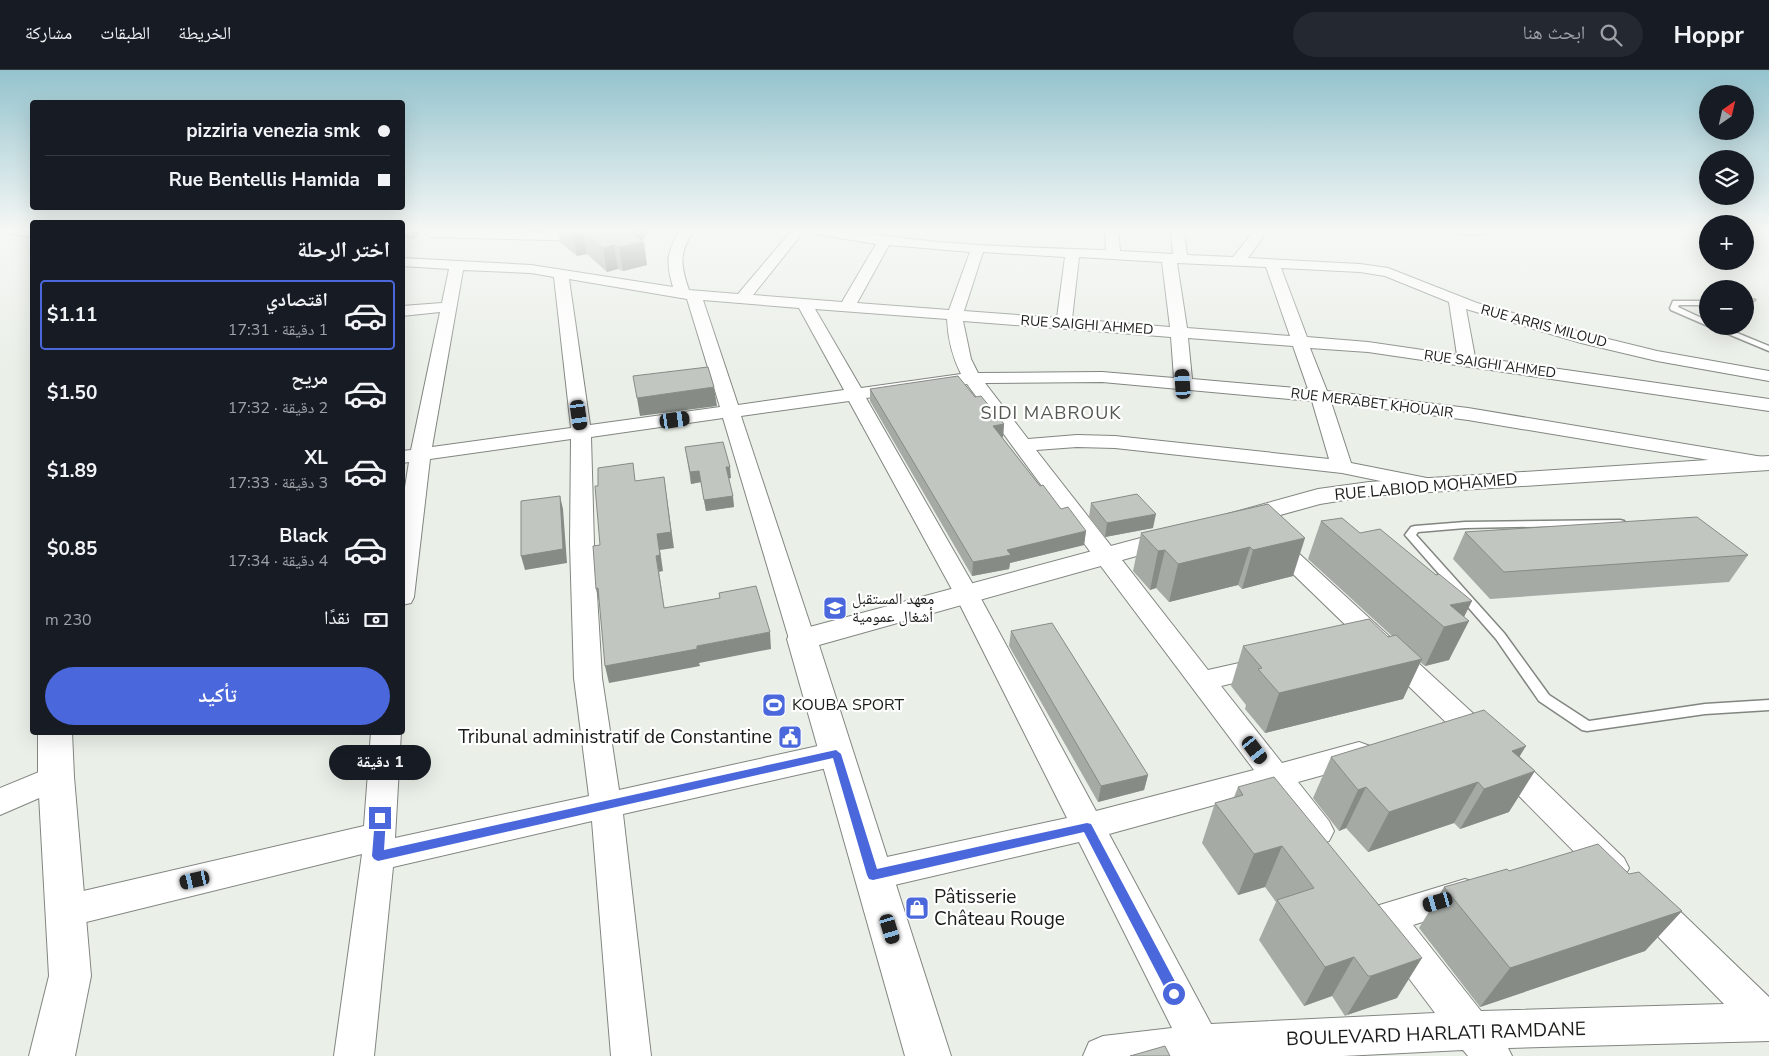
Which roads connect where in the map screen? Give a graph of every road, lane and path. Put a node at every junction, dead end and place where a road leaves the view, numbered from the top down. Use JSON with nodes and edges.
{"nodes":[{"id":1,"x":455,"y":276,"type":"edge"},
{"id":2,"x":561,"y":276,"type":"edge"},
{"id":3,"x":574,"y":276,"type":"edge"},
{"id":4,"x":678,"y":276,"type":"edge"},
{"id":5,"x":761,"y":276,"type":"edge"},
{"id":6,"x":867,"y":276,"type":"edge"},
{"id":7,"x":968,"y":276,"type":"edge"},
{"id":8,"x":1070,"y":276,"type":"edge"},
{"id":9,"x":1176,"y":276,"type":"edge"},
{"id":10,"x":1276,"y":276,"type":"edge"},
{"id":11,"x":1398,"y":276,"type":"edge"},
{"id":12,"x":689,"y":294,"type":"junction"},
{"id":13,"x":743,"y":298,"type":"junction"},
{"id":14,"x":1456,"y":300,"type":"junction"},
{"id":15,"x":804,"y":303,"type":"junction"},
{"id":16,"x":1699,"y":303,"type":"edge"},
{"id":17,"x":847,"y":306,"type":"junction"},
{"id":18,"x":448,"y":307,"type":"junction"},
{"id":19,"x":405,"y":311,"type":"edge"},
{"id":20,"x":955,"y":314,"type":"junction"},
{"id":21,"x":1699,"y":320,"type":"edge"},
{"id":22,"x":1064,"y":323,"type":"junction"},
{"id":23,"x":1179,"y":332,"type":"junction"},
{"id":24,"x":1736,"y":335,"type":"edge"},
{"id":25,"x":1299,"y":341,"type":"junction"},
{"id":26,"x":1769,"y":348,"type":"edge"},
{"id":27,"x":1467,"y":361,"type":"junction"},
{"id":28,"x":1769,"y":376,"type":"edge"},
{"id":29,"x":972,"y":378,"type":"junction"},
{"id":30,"x":1183,"y":384,"type":"junction"},
{"id":31,"x":856,"y":395,"type":"junction"},
{"id":32,"x":1319,"y":395,"type":"junction"},
{"id":33,"x":1769,"y":405,"type":"edge"},
{"id":34,"x":731,"y":412,"type":"junction"},
{"id":35,"x":582,"y":433,"type":"junction"},
{"id":36,"x":1022,"y":445,"type":"junction"},
{"id":37,"x":411,"y":456,"type":"edge"},
{"id":38,"x":1769,"y":463,"type":"edge"},
{"id":39,"x":1342,"y":467,"type":"junction"},
{"id":40,"x":1429,"y":485,"type":"junction"},
{"id":41,"x":1246,"y":517,"type":"junction"},
{"id":42,"x":1630,"y":523,"type":"edge"},
{"id":43,"x":406,"y":546,"type":"edge"},
{"id":44,"x":1105,"y":556,"type":"junction"},
{"id":45,"x":405,"y":558,"type":"edge"},
{"id":46,"x":967,"y":595,"type":"junction"},
{"id":47,"x":802,"y":639,"type":"junction"},
{"id":48,"x":1294,"y":660,"type":"edge"},
{"id":49,"x":1201,"y":681,"type":"junction"},
{"id":50,"x":1769,"y":705,"type":"edge"},
{"id":51,"x":55,"y":735,"type":"edge"},
{"id":52,"x":381,"y":737,"type":"edge"},
{"id":53,"x":1390,"y":746,"type":"edge"},
{"id":54,"x":836,"y":754,"type":"junction"},
{"id":55,"x":56,"y":777,"type":"junction"},
{"id":56,"x":1276,"y":778,"type":"junction"},
{"id":57,"x":0,"y":802,"type":"edge"},
{"id":58,"x":606,"y":805,"type":"junction"},
{"id":59,"x":1087,"y":827,"type":"junction"},
{"id":60,"x":379,"y":846,"type":"junction"},
{"id":61,"x":1331,"y":848,"type":"edge"},
{"id":62,"x":1598,"y":855,"type":"junction"},
{"id":63,"x":1561,"y":866,"type":"edge"},
{"id":64,"x":873,"y":875,"type":"junction"},
{"id":65,"x":1496,"y":885,"type":"edge"},
{"id":66,"x":66,"y":911,"type":"junction"},
{"id":67,"x":1769,"y":1022,"type":"edge"},
{"id":68,"x":1482,"y":1043,"type":"edge"},
{"id":69,"x":1204,"y":1050,"type":"edge"},
{"id":70,"x":52,"y":1056,"type":"edge"},
{"id":71,"x":354,"y":1056,"type":"edge"},
{"id":72,"x":631,"y":1056,"type":"edge"},
{"id":73,"x":928,"y":1056,"type":"edge"},
{"id":74,"x":1103,"y":1056,"type":"edge"}],
"edges":[{"from":1,"to":18,"type":"street"},
{"from":2,"to":35,"type":"street"},
{"from":3,"to":12,"type":"street","name":"RUE SAIGHI AHMED"},
{"from":4,"to":12,"type":"street"},
{"from":5,"to":13,"type":"street"},
{"from":6,"to":17,"type":"street"},
{"from":7,"to":20,"type":"street"},
{"from":8,"to":22,"type":"street"},
{"from":9,"to":23,"type":"street"},
{"from":10,"to":25,"type":"street"},
{"from":11,"to":14,"type":"street","name":"RUE ARRIS MILOUD"},
{"from":12,"to":13,"type":"street","name":"RUE SAIGHI AHMED"},
{"from":12,"to":34,"type":"street"},
{"from":13,"to":15,"type":"street","name":"RUE SAIGHI AHMED"},
{"from":14,"to":27,"type":"street"},
{"from":14,"to":28,"type":"street","name":"RUE ARRIS MILOUD"},
{"from":15,"to":17,"type":"street","name":"RUE SAIGHI AHMED"},
{"from":15,"to":31,"type":"street"},
{"from":16,"to":21,"type":"lane"},
{"from":17,"to":20,"type":"street","name":"RUE SAIGHI AHMED"},
{"from":18,"to":19,"type":"street"},
{"from":18,"to":37,"type":"street"},
{"from":20,"to":22,"type":"street","name":"RUE SAIGHI AHMED"},
{"from":20,"to":29,"type":"street"},
{"from":22,"to":23,"type":"street","name":"RUE SAIGHI AHMED"},
{"from":23,"to":25,"type":"street","name":"RUE SAIGHI AHMED"},
{"from":23,"to":30,"type":"street"},
{"from":24,"to":26,"type":"lane"},
{"from":25,"to":27,"type":"street","name":"RUE SAIGHI AHMED"},
{"from":25,"to":32,"type":"street"},
{"from":27,"to":33,"type":"street","name":"RUE SAIGHI AHMED"},
{"from":29,"to":30,"type":"street","name":"RUE MERABET KHOUAIR"},
{"from":29,"to":31,"type":"street","name":"RUE MERABET KHOUAIR"},
{"from":29,"to":36,"type":"street"},
{"from":30,"to":32,"type":"street","name":"RUE MERABET KHOUAIR"},
{"from":31,"to":34,"type":"street","name":"RUE MERABET KHOUAIR"},
{"from":31,"to":46,"type":"street"},
{"from":32,"to":38,"type":"street","name":"RUE MERABET KHOUAIR"},
{"from":32,"to":39,"type":"street"},
{"from":34,"to":35,"type":"street","name":"RUE MERABET KHOUAIR"},
{"from":34,"to":47,"type":"street"},
{"from":35,"to":37,"type":"street","name":"RUE MERABET KHOUAIR"},
{"from":35,"to":58,"type":"street"},
{"from":36,"to":39,"type":"street"},
{"from":36,"to":44,"type":"street"},
{"from":37,"to":43,"type":"street"},
{"from":38,"to":40,"type":"street","name":"RUE LABIOD MOHAMED"},
{"from":39,"to":40,"type":"street"},
{"from":40,"to":41,"type":"street","name":"RUE LABIOD MOHAMED"},
{"from":41,"to":44,"type":"street","name":"RUE LABIOD MOHAMED"},
{"from":41,"to":62,"type":"street"},
{"from":42,"to":50,"type":"lane"},
{"from":43,"to":45,"type":"street"},
{"from":44,"to":46,"type":"street","name":"RUE LABIOD MOHAMED"},
{"from":44,"to":49,"type":"street"},
{"from":46,"to":47,"type":"street","name":"RUE LABIOD MOHAMED"},
{"from":46,"to":59,"type":"street"},
{"from":47,"to":54,"type":"street"},
{"from":48,"to":49,"type":"street"},
{"from":49,"to":56,"type":"street"},
{"from":51,"to":55,"type":"street"},
{"from":52,"to":60,"type":"street"},
{"from":53,"to":56,"type":"street"},
{"from":54,"to":58,"type":"street"},
{"from":54,"to":64,"type":"street"},
{"from":55,"to":57,"type":"street"},
{"from":55,"to":66,"type":"street"},
{"from":56,"to":59,"type":"street"},
{"from":56,"to":61,"type":"street"},
{"from":58,"to":60,"type":"street"},
{"from":58,"to":72,"type":"street"},
{"from":59,"to":64,"type":"street"},
{"from":59,"to":69,"type":"street"},
{"from":60,"to":66,"type":"street"},
{"from":60,"to":71,"type":"street"},
{"from":62,"to":63,"type":"street"},
{"from":62,"to":67,"type":"street"},
{"from":64,"to":73,"type":"street"},
{"from":65,"to":68,"type":"street"},
{"from":66,"to":70,"type":"street"},
{"from":67,"to":68,"type":"street","name":"BOULEVARD HARLATI RAMDANE"},
{"from":68,"to":69,"type":"street","name":"BOULEVARD HARLATI RAMDANE"},
{"from":69,"to":74,"type":"street","name":"BOULEVARD HARLATI RAMDANE"}]}
